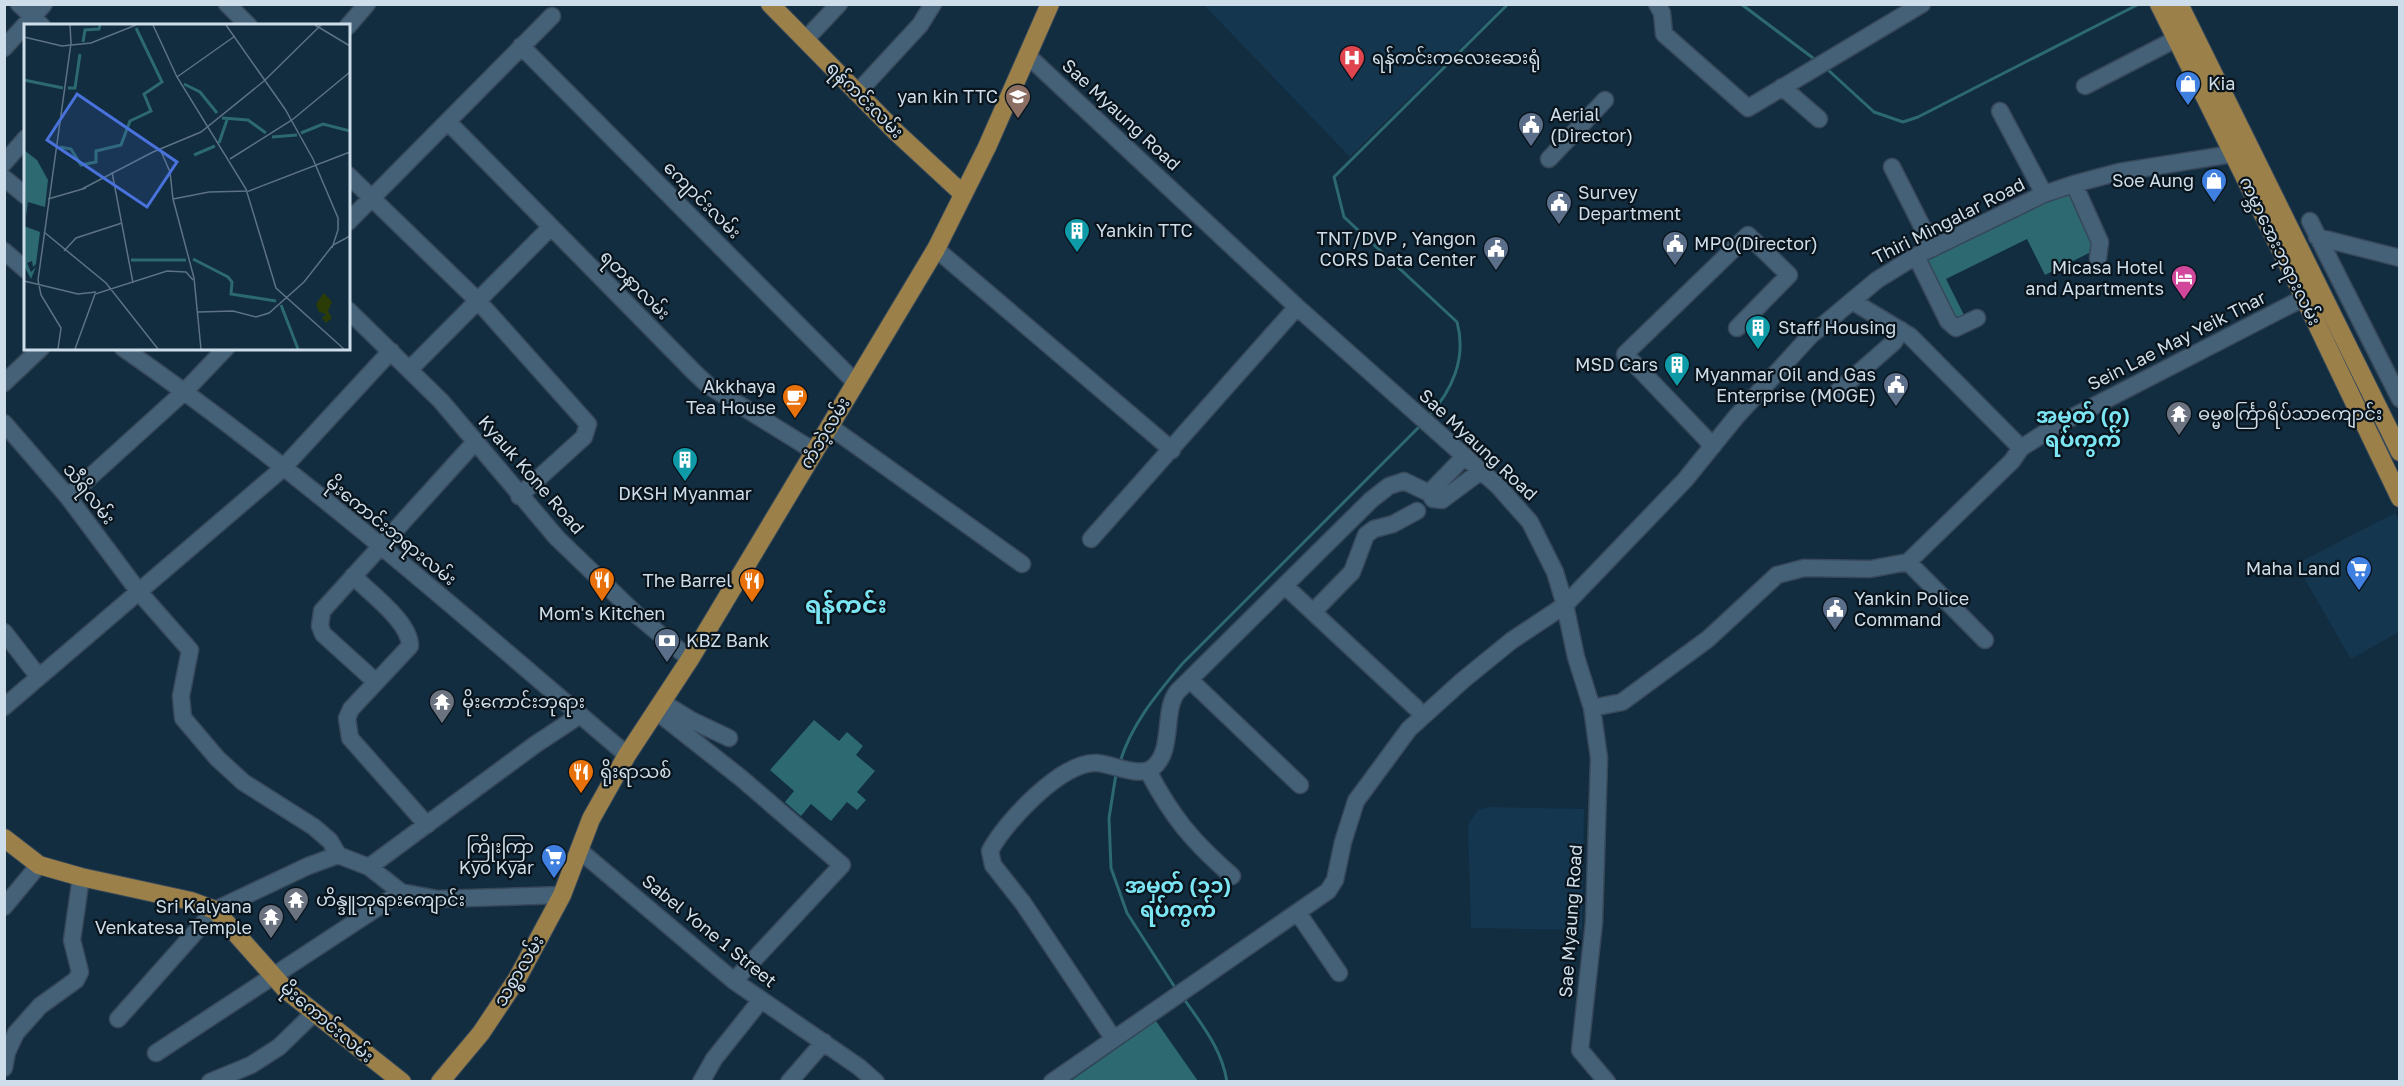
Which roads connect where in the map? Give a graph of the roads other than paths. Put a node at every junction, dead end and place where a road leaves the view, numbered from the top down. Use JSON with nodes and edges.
{"nodes":[{"id":1,"x":19,"y":4,"type":"edge"},
{"id":2,"x":226,"y":4,"type":"edge"},
{"id":3,"x":367,"y":4,"type":"edge"},
{"id":4,"x":770,"y":4,"type":"edge"},
{"id":5,"x":839,"y":4,"type":"edge"},
{"id":6,"x":933,"y":4,"type":"edge"},
{"id":7,"x":1050,"y":4,"type":"edge"},
{"id":8,"x":1657,"y":4,"type":"edge"},
{"id":9,"x":1922,"y":4,"type":"edge"},
{"id":10,"x":2159,"y":4,"type":"edge"},
{"id":11,"x":2179,"y":4,"type":"edge"},
{"id":12,"x":40,"y":16,"type":"edge"},
{"id":13,"x":552,"y":16,"type":"dead end"},
{"id":14,"x":247,"y":24,"type":"edge"},
{"id":15,"x":350,"y":24,"type":"edge"},
{"id":16,"x":24,"y":30,"type":"edge"},
{"id":17,"x":2176,"y":39,"type":"junction"},
{"id":18,"x":805,"y":40,"type":"junction"},
{"id":19,"x":521,"y":46,"type":"junction"},
{"id":20,"x":4,"y":48,"type":"edge"},
{"id":21,"x":1028,"y":55,"type":"junction"},
{"id":22,"x":2085,"y":86,"type":"dead end"},
{"id":23,"x":1782,"y":87,"type":"junction"},
{"id":24,"x":858,"y":93,"type":"junction"},
{"id":25,"x":1605,"y":100,"type":"dead end"},
{"id":26,"x":2000,"y":111,"type":"dead end"},
{"id":27,"x":1819,"y":119,"type":"dead end"},
{"id":28,"x":448,"y":122,"type":"junction"},
{"id":29,"x":24,"y":140,"type":"edge"},
{"id":30,"x":2252,"y":151,"type":"junction"},
{"id":31,"x":2233,"y":155,"type":"junction"},
{"id":32,"x":1549,"y":159,"type":"dead end"},
{"id":33,"x":4,"y":163,"type":"edge"},
{"id":34,"x":1892,"y":167,"type":"dead end"},
{"id":35,"x":350,"y":177,"type":"edge"},
{"id":36,"x":4,"y":178,"type":"edge"},
{"id":37,"x":2074,"y":184,"type":"junction"},
{"id":38,"x":24,"y":194,"type":"edge"},
{"id":39,"x":963,"y":194,"type":"junction"},
{"id":40,"x":2044,"y":194,"type":"junction"},
{"id":41,"x":373,"y":198,"type":"junction"},
{"id":42,"x":350,"y":220,"type":"edge"},
{"id":43,"x":550,"y":228,"type":"junction"},
{"id":44,"x":1933,"y":248,"type":"junction"},
{"id":45,"x":936,"y":249,"type":"junction"},
{"id":46,"x":4,"y":251,"type":"edge"},
{"id":47,"x":1916,"y":256,"type":"junction"},
{"id":48,"x":2098,"y":258,"type":"dead end"},
{"id":49,"x":2400,"y":258,"type":"edge"},
{"id":50,"x":24,"y":268,"type":"edge"},
{"id":51,"x":2312,"y":293,"type":"junction"},
{"id":52,"x":1852,"y":301,"type":"junction"},
{"id":53,"x":478,"y":302,"type":"junction"},
{"id":54,"x":1297,"y":307,"type":"junction"},
{"id":55,"x":350,"y":312,"type":"edge"},
{"id":56,"x":1977,"y":318,"type":"dead end"},
{"id":57,"x":1737,"y":328,"type":"dead end"},
{"id":58,"x":1901,"y":330,"type":"junction"},
{"id":59,"x":39,"y":350,"type":"edge"},
{"id":60,"x":126,"y":350,"type":"edge"},
{"id":61,"x":224,"y":350,"type":"edge"},
{"id":62,"x":391,"y":351,"type":"junction"},
{"id":63,"x":410,"y":369,"type":"junction"},
{"id":64,"x":855,"y":382,"type":"junction"},
{"id":65,"x":4,"y":383,"type":"edge"},
{"id":66,"x":1839,"y":390,"type":"dead end"},
{"id":67,"x":185,"y":391,"type":"junction"},
{"id":68,"x":2400,"y":399,"type":"edge"},
{"id":69,"x":4,"y":423,"type":"edge"},
{"id":70,"x":830,"y":426,"type":"junction"},
{"id":71,"x":476,"y":441,"type":"junction"},
{"id":72,"x":1713,"y":446,"type":"junction"},
{"id":73,"x":2021,"y":448,"type":"junction"},
{"id":74,"x":1172,"y":450,"type":"junction"},
{"id":75,"x":814,"y":451,"type":"junction"},
{"id":76,"x":2400,"y":452,"type":"edge"},
{"id":77,"x":1465,"y":456,"type":"junction"},
{"id":78,"x":282,"y":469,"type":"junction"},
{"id":79,"x":1481,"y":471,"type":"junction"},
{"id":80,"x":1429,"y":493,"type":"junction"},
{"id":81,"x":68,"y":496,"type":"junction"},
{"id":82,"x":519,"y":496,"type":"junction"},
{"id":83,"x":2400,"y":498,"type":"edge"},
{"id":84,"x":1417,"y":511,"type":"dead end"},
{"id":85,"x":1091,"y":539,"type":"dead end"},
{"id":86,"x":381,"y":546,"type":"junction"},
{"id":87,"x":1908,"y":561,"type":"junction"},
{"id":88,"x":1022,"y":564,"type":"dead end"},
{"id":89,"x":353,"y":576,"type":"junction"},
{"id":90,"x":1285,"y":586,"type":"junction"},
{"id":91,"x":139,"y":592,"type":"junction"},
{"id":92,"x":1565,"y":605,"type":"junction"},
{"id":93,"x":1313,"y":612,"type":"junction"},
{"id":94,"x":4,"y":632,"type":"edge"},
{"id":95,"x":1985,"y":639,"type":"dead end"},
{"id":96,"x":690,"y":659,"type":"junction"},
{"id":97,"x":38,"y":676,"type":"junction"},
{"id":98,"x":1190,"y":680,"type":"junction"},
{"id":99,"x":376,"y":682,"type":"junction"},
{"id":100,"x":4,"y":707,"type":"edge"},
{"id":101,"x":659,"y":707,"type":"junction"},
{"id":102,"x":1416,"y":708,"type":"dead end"},
{"id":103,"x":1592,"y":708,"type":"junction"},
{"id":104,"x":580,"y":715,"type":"junction"},
{"id":105,"x":729,"y":738,"type":"dead end"},
{"id":106,"x":627,"y":755,"type":"junction"},
{"id":107,"x":1148,"y":771,"type":"junction"},
{"id":108,"x":1300,"y":785,"type":"dead end"},
{"id":109,"x":427,"y":825,"type":"junction"},
{"id":110,"x":6,"y":841,"type":"edge"},
{"id":111,"x":579,"y":850,"type":"junction"},
{"id":112,"x":338,"y":855,"type":"junction"},
{"id":113,"x":39,"y":865,"type":"junction"},
{"id":114,"x":369,"y":867,"type":"junction"},
{"id":115,"x":1232,"y":876,"type":"dead end"},
{"id":116,"x":81,"y":877,"type":"junction"},
{"id":117,"x":401,"y":892,"type":"junction"},
{"id":118,"x":562,"y":895,"type":"junction"},
{"id":119,"x":4,"y":907,"type":"edge"},
{"id":120,"x":215,"y":910,"type":"junction"},
{"id":121,"x":1298,"y":913,"type":"junction"},
{"id":122,"x":1339,"y":973,"type":"dead end"},
{"id":123,"x":273,"y":976,"type":"junction"},
{"id":124,"x":734,"y":981,"type":"junction"},
{"id":125,"x":761,"y":1000,"type":"junction"},
{"id":126,"x":313,"y":1014,"type":"junction"},
{"id":127,"x":118,"y":1019,"type":"dead end"},
{"id":128,"x":1113,"y":1038,"type":"junction"},
{"id":129,"x":824,"y":1042,"type":"junction"},
{"id":130,"x":156,"y":1053,"type":"dead end"},
{"id":131,"x":4,"y":1068,"type":"edge"},
{"id":132,"x":210,"y":1082,"type":"edge"},
{"id":133,"x":402,"y":1082,"type":"edge"},
{"id":134,"x":440,"y":1082,"type":"edge"},
{"id":135,"x":701,"y":1082,"type":"edge"},
{"id":136,"x":789,"y":1082,"type":"edge"},
{"id":137,"x":876,"y":1082,"type":"edge"},
{"id":138,"x":1052,"y":1082,"type":"edge"},
{"id":139,"x":1607,"y":1082,"type":"edge"}],
"edges":[{"from":1,"to":12,"type":"street"},
{"from":2,"to":14,"type":"street"},
{"from":3,"to":15,"type":"street"},
{"from":4,"to":18,"type":"main road","name":"ရန်ကင်းလမ်း"},
{"from":5,"to":18,"type":"street"},
{"from":6,"to":24,"type":"street"},
{"from":7,"to":21,"type":"main road","name":"ကံဘဲ့လမ်း"},
{"from":8,"to":23,"type":"street"},
{"from":9,"to":23,"type":"street"},
{"from":10,"to":17,"type":"main road","name":"ကမ္ဘာအေးဘုရားလမ်း"},
{"from":11,"to":30,"type":"main road","name":"ကမ္ဘာအေးဘုရားလမ်း"},
{"from":13,"to":19,"type":"street"},
{"from":16,"to":20,"type":"street"},
{"from":17,"to":22,"type":"street"},
{"from":17,"to":31,"type":"main road","name":"ကမ္ဘာအေးဘုရားလမ်း"},
{"from":18,"to":24,"type":"main road","name":"ရန်ကင်းလမ်း"},
{"from":19,"to":28,"type":"street"},
{"from":19,"to":64,"type":"street","name":"ကျောင်းလမ်း"},
{"from":21,"to":39,"type":"main road","name":"ကံဘဲ့လမ်း"},
{"from":21,"to":54,"type":"street","name":"Sae Myaung Road"},
{"from":23,"to":27,"type":"street"},
{"from":24,"to":39,"type":"main road","name":"ရန်ကင်းလမ်း"},
{"from":25,"to":32,"type":"street"},
{"from":26,"to":40,"type":"street"},
{"from":28,"to":41,"type":"street"},
{"from":28,"to":43,"type":"street","name":"ရတနာလမ်း"},
{"from":29,"to":33,"type":"street"},
{"from":30,"to":31,"type":"street","name":"Thiri Mingalar Road"},
{"from":30,"to":51,"type":"main road","name":"ကမ္ဘာအေးဘုရားလမ်း"},
{"from":31,"to":37,"type":"street","name":"Thiri Mingalar Road"},
{"from":31,"to":51,"type":"main road","name":"ကမ္ဘာအေးဘုရားလမ်း"},
{"from":34,"to":44,"type":"street"},
{"from":35,"to":41,"type":"street"},
{"from":36,"to":38,"type":"street"},
{"from":37,"to":40,"type":"street","name":"Thiri Mingalar Road"},
{"from":37,"to":48,"type":"street"},
{"from":39,"to":45,"type":"main road","name":"ကံဘဲ့လမ်း"},
{"from":40,"to":44,"type":"street","name":"Thiri Mingalar Road"},
{"from":41,"to":42,"type":"street"},
{"from":41,"to":53,"type":"street"},
{"from":43,"to":53,"type":"street"},
{"from":43,"to":75,"type":"street","name":"ရတနာလမ်း"},
{"from":44,"to":47,"type":"street","name":"Thiri Mingalar Road"},
{"from":45,"to":64,"type":"main road","name":"ကံဘဲ့လမ်း"},
{"from":45,"to":74,"type":"street"},
{"from":46,"to":50,"type":"street"},
{"from":47,"to":52,"type":"street","name":"Thiri Mingalar Road"},
{"from":47,"to":56,"type":"street"},
{"from":49,"to":68,"type":"street"},
{"from":51,"to":73,"type":"street","name":"Sein Lae May Yeik Thar"},
{"from":51,"to":76,"type":"main road","name":"ကမ္ဘာအေးဘုရားလမ်း"},
{"from":51,"to":83,"type":"main road","name":"ကမ္ဘာအေးဘုရားလမ်း"},
{"from":52,"to":58,"type":"street"},
{"from":52,"to":72,"type":"street","name":"Thiri Mingalar Road"},
{"from":53,"to":63,"type":"street"},
{"from":53,"to":82,"type":"street"},
{"from":54,"to":74,"type":"street"},
{"from":54,"to":77,"type":"street","name":"Sae Myaung Road"},
{"from":55,"to":62,"type":"street","name":"Kyauk Kone Road"},
{"from":57,"to":72,"type":"street"},
{"from":58,"to":66,"type":"street"},
{"from":58,"to":73,"type":"street"},
{"from":59,"to":65,"type":"street"},
{"from":60,"to":67,"type":"street","name":"မိုးကောင်းဘုရားလမ်း"},
{"from":61,"to":67,"type":"street"},
{"from":62,"to":63,"type":"street","name":"Kyauk Kone Road"},
{"from":62,"to":78,"type":"street"},
{"from":63,"to":71,"type":"street","name":"Kyauk Kone Road"},
{"from":64,"to":70,"type":"main road","name":"ကံဘဲ့လမ်း"},
{"from":67,"to":78,"type":"street","name":"မိုးကောင်းဘုရားလမ်း"},
{"from":67,"to":81,"type":"street"},
{"from":69,"to":81,"type":"street","name":"သီရိလမ်း"},
{"from":70,"to":75,"type":"main road","name":"ကံဘဲ့လမ်း"},
{"from":70,"to":88,"type":"street"},
{"from":71,"to":82,"type":"street","name":"Kyauk Kone Road"},
{"from":71,"to":86,"type":"street"},
{"from":72,"to":92,"type":"street","name":"Thiri Mingalar Road"},
{"from":73,"to":87,"type":"street","name":"Sein Lae May Yeik Thar"},
{"from":74,"to":85,"type":"street"},
{"from":75,"to":96,"type":"main road","name":"ကံဘဲ့လမ်း"},
{"from":77,"to":79,"type":"street","name":"Sae Myaung Road"},
{"from":77,"to":80,"type":"street"},
{"from":78,"to":86,"type":"street","name":"မိုးကောင်းဘုရားလမ်း"},
{"from":78,"to":91,"type":"street"},
{"from":79,"to":80,"type":"street"},
{"from":79,"to":92,"type":"street","name":"Sae Myaung Road"},
{"from":80,"to":90,"type":"street"},
{"from":81,"to":91,"type":"street","name":"သီရိလမ်း"},
{"from":82,"to":96,"type":"street","name":"Kyauk Kone Road"},
{"from":84,"to":93,"type":"street"},
{"from":86,"to":89,"type":"street"},
{"from":86,"to":104,"type":"street","name":"မိုးကောင်းဘုရားလမ်း"},
{"from":87,"to":95,"type":"street"},
{"from":87,"to":103,"type":"street"},
{"from":89,"to":99,"type":"street"},
{"from":89,"to":99,"type":"street"},
{"from":90,"to":93,"type":"street"},
{"from":90,"to":98,"type":"street"},
{"from":91,"to":97,"type":"street"},
{"from":91,"to":112,"type":"street","name":"သီရိလမ်း"},
{"from":92,"to":103,"type":"street","name":"Sae Myaung Road"},
{"from":92,"to":121,"type":"street","name":"Thiri Mingalar Road"},
{"from":93,"to":102,"type":"street"},
{"from":94,"to":97,"type":"street"},
{"from":96,"to":101,"type":"main road","name":"ကံဘဲ့လမ်း"},
{"from":97,"to":100,"type":"street"},
{"from":98,"to":107,"type":"street"},
{"from":98,"to":108,"type":"street"},
{"from":99,"to":109,"type":"street"},
{"from":101,"to":105,"type":"street"},
{"from":101,"to":106,"type":"main road","name":"ကံဘဲ့လမ်း"},
{"from":101,"to":124,"type":"street"},
{"from":103,"to":139,"type":"street","name":"Sae Myaung Road"},
{"from":104,"to":106,"type":"street","name":"မိုးကောင်းဘုရားလမ်း"},
{"from":104,"to":109,"type":"street"},
{"from":106,"to":111,"type":"main road","name":"ကံဘဲ့လမ်း"},
{"from":107,"to":115,"type":"street"},
{"from":107,"to":128,"type":"street"},
{"from":109,"to":114,"type":"street"},
{"from":110,"to":113,"type":"main road","name":"မိုးကောင်းလမ်း"},
{"from":111,"to":118,"type":"main road","name":"သစ္စာလမ်း"},
{"from":111,"to":124,"type":"street","name":"Sabel Yone 1 Street"},
{"from":112,"to":114,"type":"street"},
{"from":112,"to":120,"type":"street"},
{"from":113,"to":116,"type":"main road","name":"မိုးကောင်းလမ်း"},
{"from":113,"to":119,"type":"street"},
{"from":114,"to":117,"type":"street"},
{"from":116,"to":120,"type":"main road","name":"မိုးကောင်းလမ်း"},
{"from":116,"to":131,"type":"street"},
{"from":117,"to":118,"type":"street"},
{"from":117,"to":123,"type":"street"},
{"from":118,"to":134,"type":"main road","name":"သစ္စာလမ်း"},
{"from":120,"to":123,"type":"main road","name":"မိုးကောင်းလမ်း"},
{"from":120,"to":127,"type":"street"},
{"from":121,"to":122,"type":"street"},
{"from":121,"to":128,"type":"street","name":"Thiri Mingalar Road"},
{"from":123,"to":126,"type":"main road","name":"မိုးကောင်းလမ်း"},
{"from":123,"to":130,"type":"street"},
{"from":124,"to":125,"type":"street","name":"Sabel Yone 1 Street"},
{"from":125,"to":129,"type":"street","name":"Sabel Yone 1 Street"},
{"from":125,"to":135,"type":"street"},
{"from":126,"to":132,"type":"street"},
{"from":126,"to":133,"type":"main road","name":"မိုးကောင်းလမ်း"},
{"from":128,"to":138,"type":"street","name":"Thiri Mingalar Road"},
{"from":129,"to":136,"type":"street"},
{"from":129,"to":137,"type":"street","name":"Sabel Yone 1 Street"}]}
